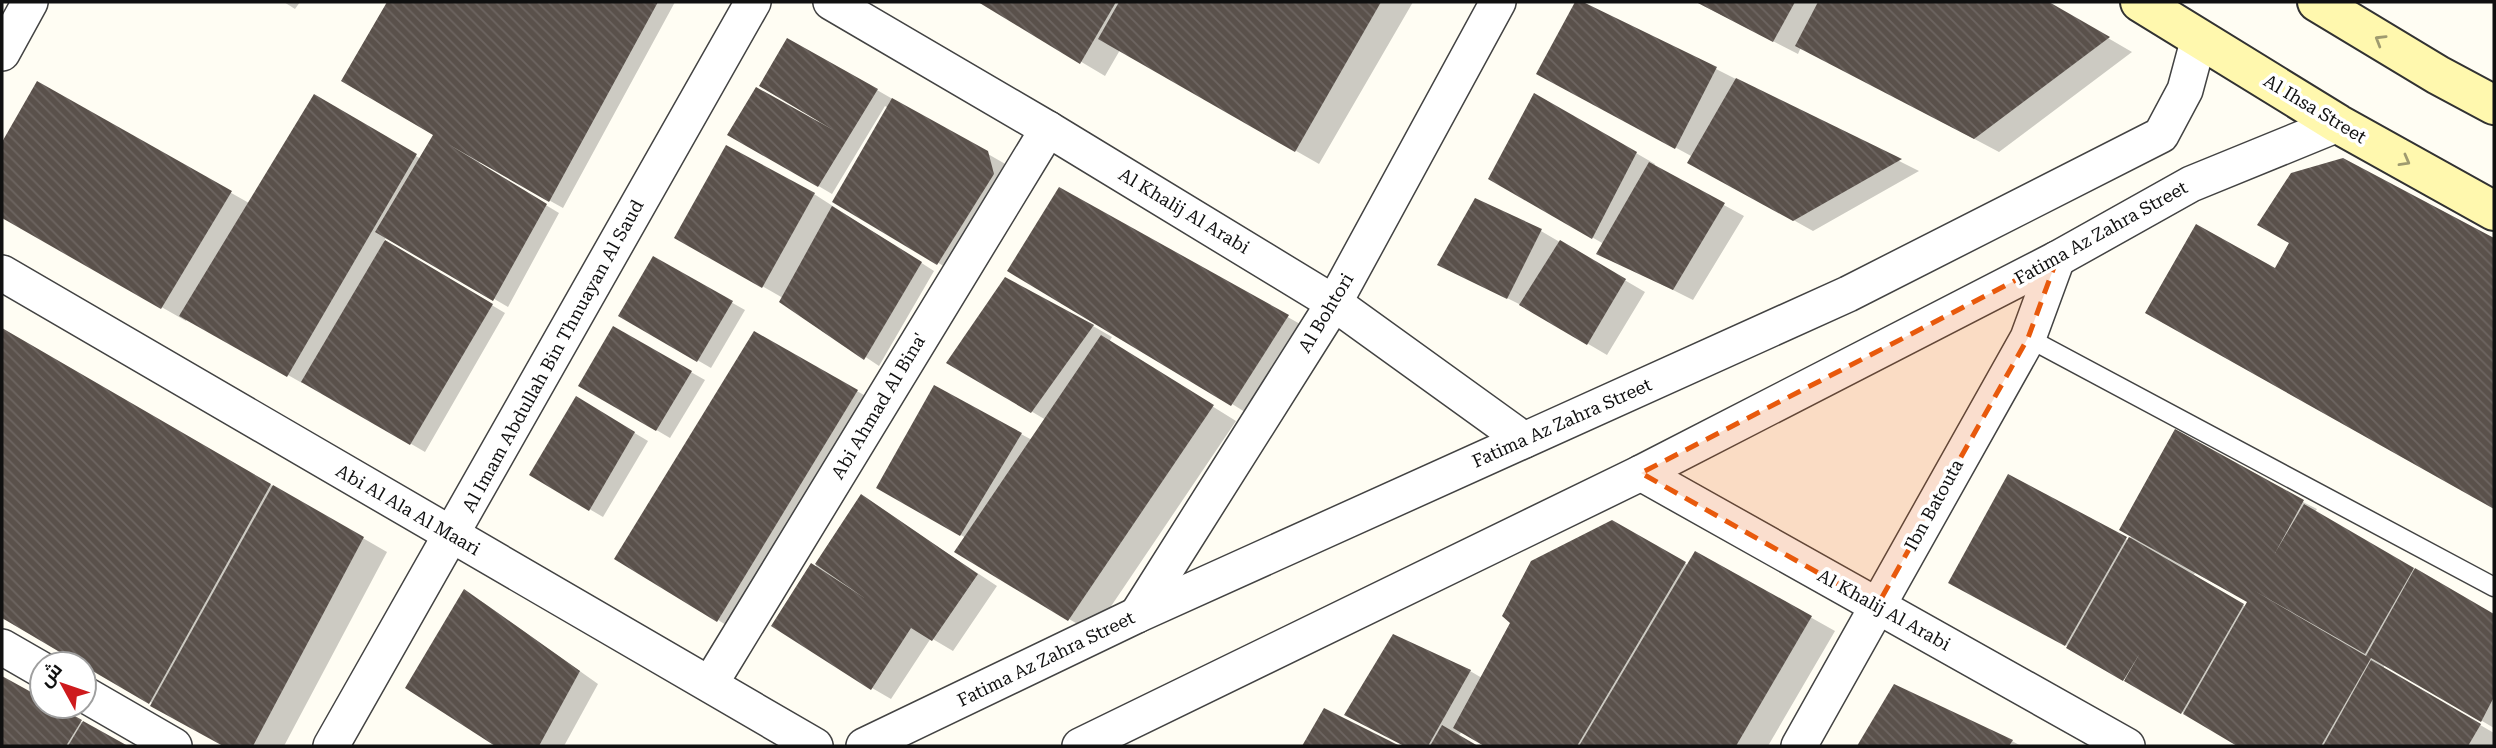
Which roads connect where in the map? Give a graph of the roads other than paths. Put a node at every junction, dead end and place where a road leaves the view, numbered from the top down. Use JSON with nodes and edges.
{"nodes":[{"id":1,"x":30,"y":2,"type":"edge"},
{"id":2,"x":753,"y":2,"type":"edge"},
{"id":3,"x":831,"y":2,"type":"edge"},
{"id":4,"x":1498,"y":2,"type":"edge"},
{"id":5,"x":2140,"y":2,"type":"edge"},
{"id":6,"x":2317,"y":2,"type":"edge"},
{"id":7,"x":2199,"y":38,"type":"junction"},
{"id":8,"x":2,"y":53,"type":"edge"},
{"id":9,"x":2494,"y":105,"type":"edge"},
{"id":10,"x":2337,"y":124,"type":"junction"},
{"id":11,"x":1048,"y":129,"type":"junction"},
{"id":12,"x":2494,"y":211,"type":"edge"},
{"id":13,"x":2057,"y":259,"type":"junction"},
{"id":14,"x":2,"y":274,"type":"edge"},
{"id":15,"x":1334,"y":303,"type":"junction"},
{"id":16,"x":2028,"y":338,"type":"junction"},
{"id":17,"x":1524,"y":439,"type":"junction"},
{"id":18,"x":1640,"y":473,"type":"junction"},
{"id":19,"x":452,"y":536,"type":"junction"},
{"id":20,"x":2494,"y":587,"type":"edge"},
{"id":21,"x":1877,"y":606,"type":"junction"},
{"id":22,"x":1137,"y":615,"type":"junction"},
{"id":23,"x":2,"y":647,"type":"edge"},
{"id":24,"x":28,"y":662,"type":"edge"},
{"id":25,"x":710,"y":684,"type":"junction"},
{"id":26,"x":98,"y":702,"type":"edge"},
{"id":27,"x":1096,"y":742,"type":"edge"},
{"id":28,"x":174,"y":746,"type":"edge"},
{"id":29,"x":331,"y":746,"type":"edge"},
{"id":30,"x":815,"y":746,"type":"edge"},
{"id":31,"x":864,"y":746,"type":"edge"},
{"id":32,"x":1799,"y":746,"type":"edge"},
{"id":33,"x":2127,"y":746,"type":"edge"}],
"edges":[{"from":1,"to":8,"type":"street"},
{"from":2,"to":19,"type":"street","name":"Al Imam Abdullah Bin Thnuayan Al Saud"},
{"from":3,"to":11,"type":"street","name":"Al Khalij Al Arabi"},
{"from":4,"to":15,"type":"street","name":"Al Bohtori"},
{"from":5,"to":7,"type":"main road","name":"Al Ihsa Street"},
{"from":9,"to":6,"type":"main road","one_way":true},
{"from":7,"to":10,"type":"main road","name":"Al Ihsa Street"},
{"from":7,"to":17,"type":"street","name":"Fatima Az Zahra Street"},
{"from":10,"to":12,"type":"main road","name":"Al Ihsa Street","one_way":true},
{"from":10,"to":13,"type":"street","name":"Fatima Az Zahra Street"},
{"from":11,"to":15,"type":"street","name":"Al Khalij Al Arabi"},
{"from":11,"to":25,"type":"street","name":"Abi Ahmad Al Bina'"},
{"from":13,"to":16,"type":"street","name":"Ibn Batouta"},
{"from":13,"to":18,"type":"street","name":"Fatima Az Zahra Street"},
{"from":14,"to":19,"type":"street","name":"Abi Al Ala Al Maari"},
{"from":15,"to":17,"type":"street","name":"Al Khalij Al Arabi"},
{"from":15,"to":22,"type":"street","name":"Al Bohtori"},
{"from":16,"to":20,"type":"lane"},
{"from":16,"to":21,"type":"street","name":"Ibn Batouta"},
{"from":17,"to":22,"type":"street","name":"Fatima Az Zahra Street"},
{"from":18,"to":21,"type":"street","name":"Al Khalij Al Arabi"},
{"from":18,"to":27,"type":"street","name":"Fatima Az Zahra Street"},
{"from":19,"to":25,"type":"street","name":"Abi Al Ala Al Maari"},
{"from":19,"to":29,"type":"street","name":"Al Imam Abdullah Bin Thnuayan Al Saud"},
{"from":21,"to":32,"type":"street","name":"Ibn Batouta"},
{"from":21,"to":33,"type":"street","name":"Al Khalij Al Arabi"},
{"from":22,"to":31,"type":"street","name":"Fatima Az Zahra Street"},
{"from":23,"to":24,"type":"street"},
{"from":25,"to":30,"type":"street","name":"Abi Al Ala Al Maari"},
{"from":26,"to":28,"type":"street"}]}
